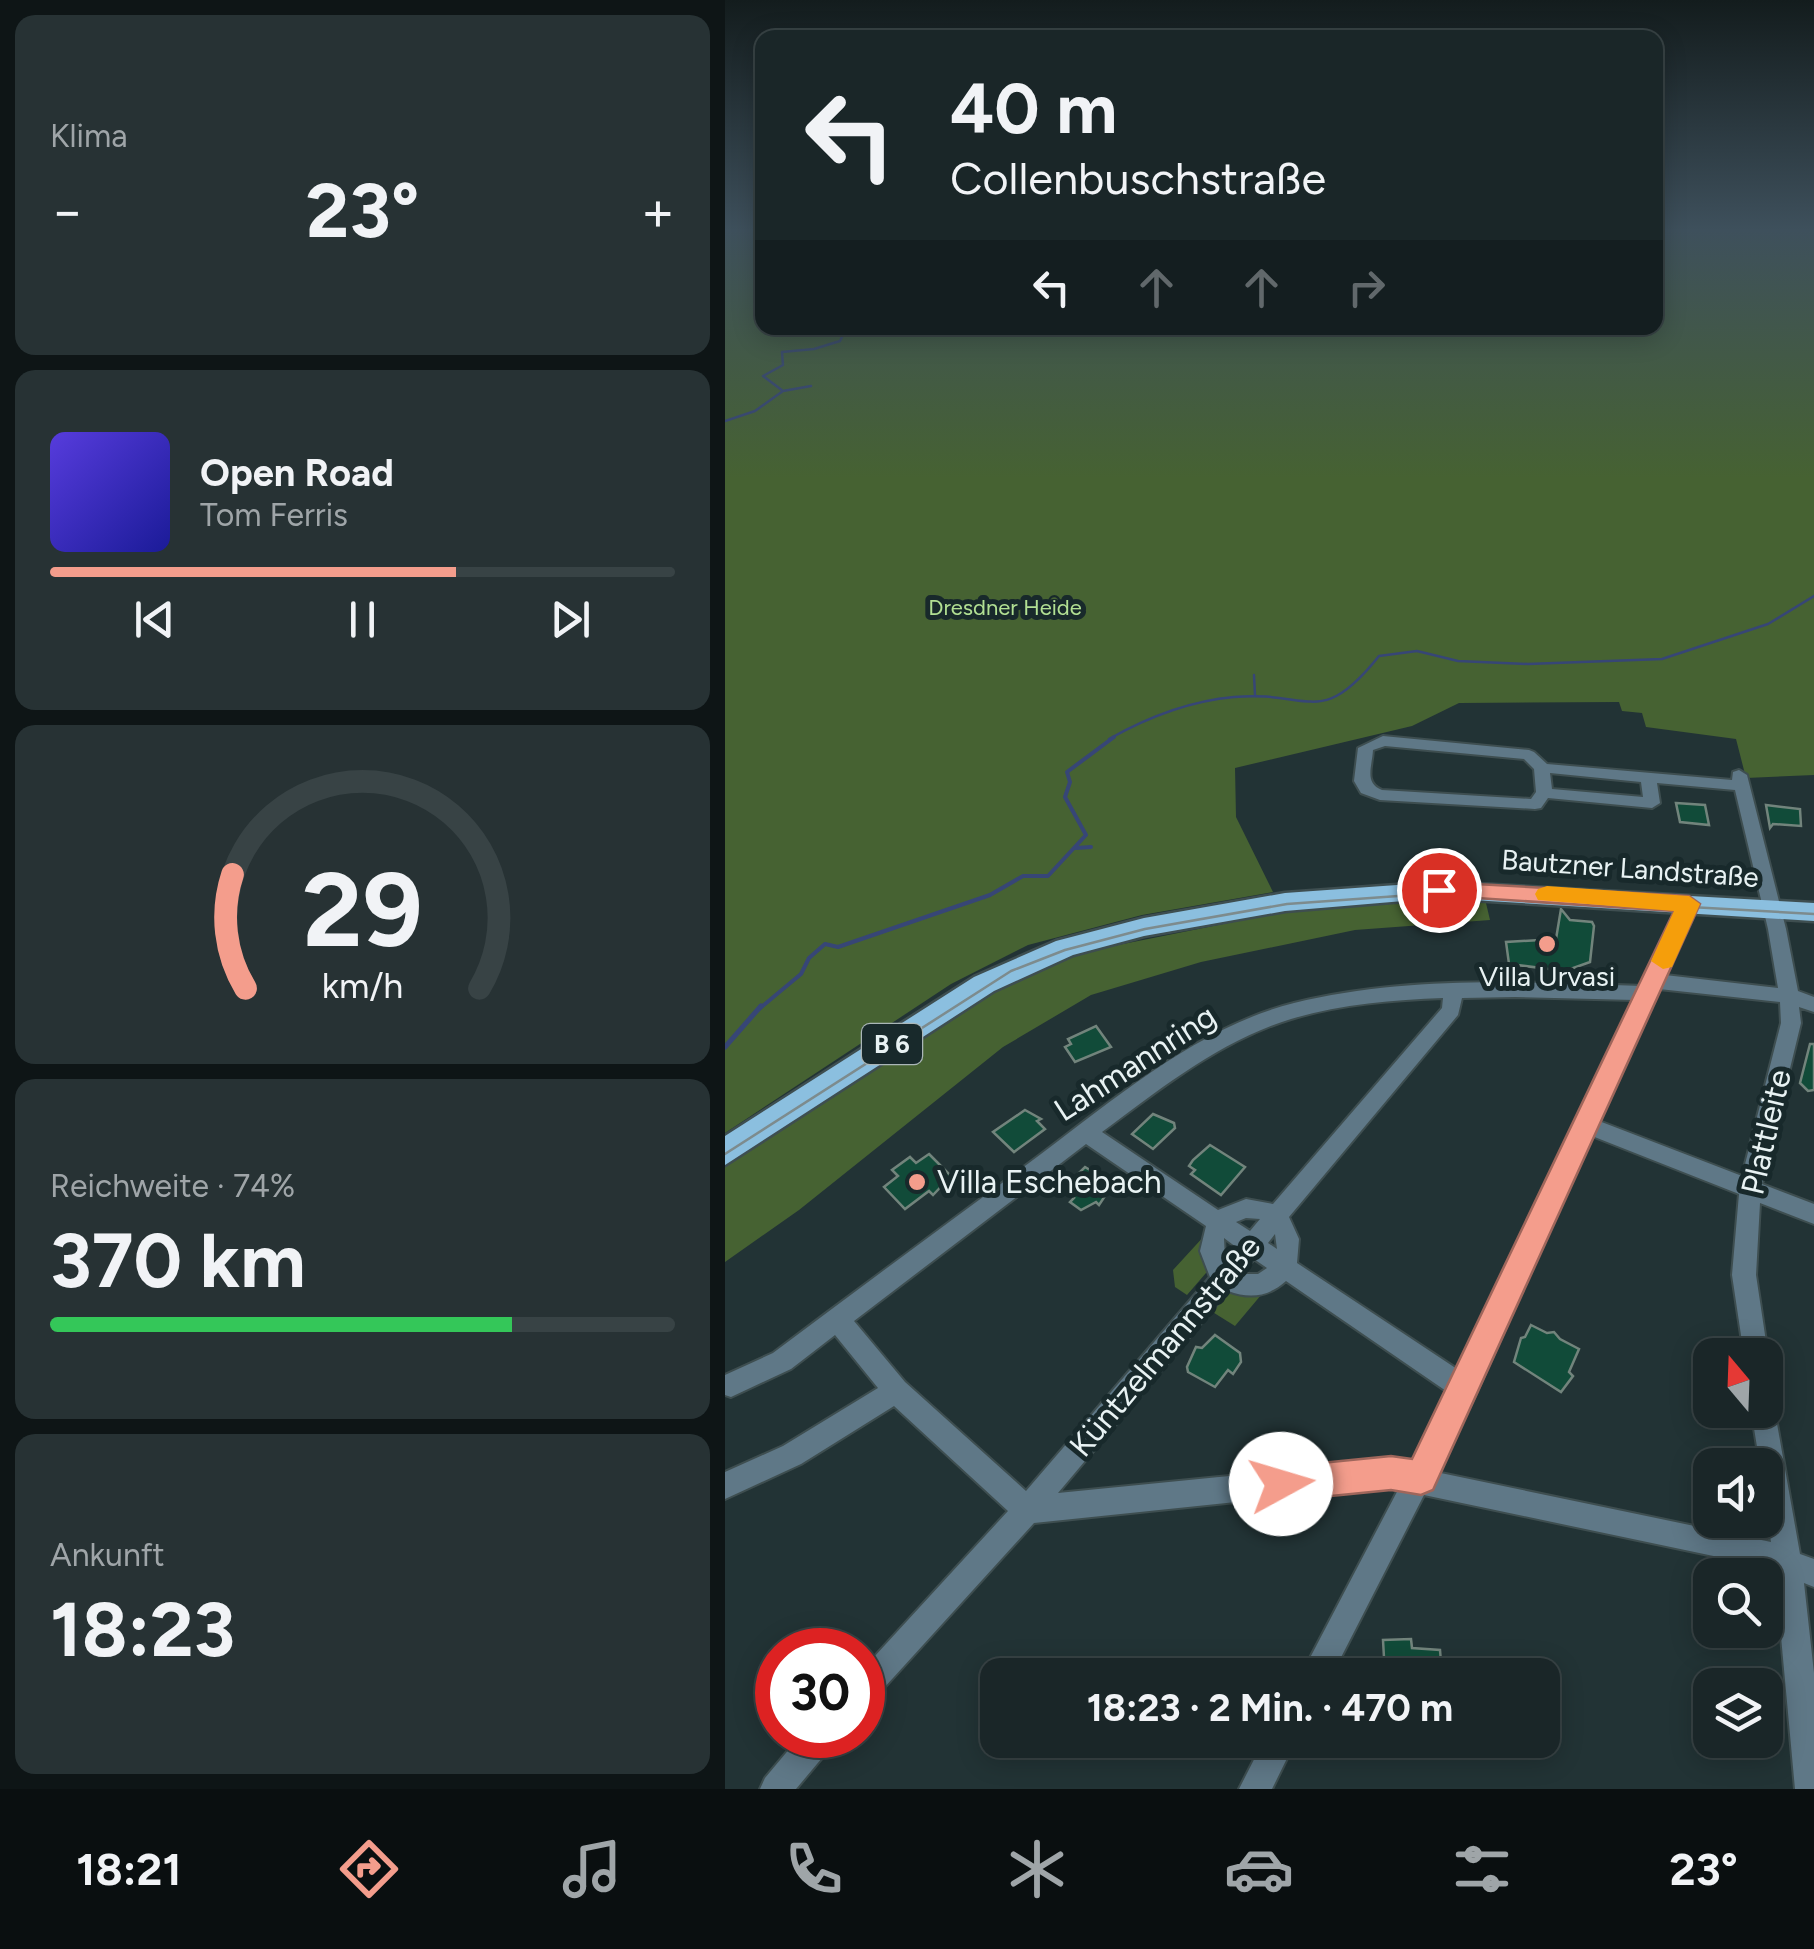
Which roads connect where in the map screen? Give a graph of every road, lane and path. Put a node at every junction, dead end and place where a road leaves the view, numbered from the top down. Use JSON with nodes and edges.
{"nodes":[{"id":1,"x":1542,"y":768,"type":"junction"},
{"id":2,"x":1648,"y":778,"type":"junction"},
{"id":3,"x":1544,"y":793,"type":"junction"},
{"id":4,"x":1689,"y":904,"type":"junction"},
{"id":5,"x":1772,"y":910,"type":"junction"},
{"id":6,"x":1814,"y":912,"type":"edge"},
{"id":7,"x":1650,"y":987,"type":"junction"},
{"id":8,"x":1453,"y":992,"type":"junction"},
{"id":9,"x":1790,"y":996,"type":"junction"},
{"id":10,"x":1814,"y":1004,"type":"edge"},
{"id":11,"x":1587,"y":1125,"type":"junction"},
{"id":12,"x":1085,"y":1134,"type":"junction"},
{"id":13,"x":725,"y":1152,"type":"edge"},
{"id":14,"x":1750,"y":1190,"type":"junction"},
{"id":15,"x":1814,"y":1214,"type":"edge"},
{"id":16,"x":1275,"y":1217,"type":"junction"},
{"id":17,"x":1218,"y":1224,"type":"junction"},
{"id":18,"x":1250,"y":1244,"type":"junction"},
{"id":19,"x":1285,"y":1268,"type":"junction"},
{"id":20,"x":1223,"y":1275,"type":"junction"},
{"id":21,"x":837,"y":1319,"type":"junction"},
{"id":22,"x":1753,"y":1338,"type":"edge"},
{"id":23,"x":731,"y":1386,"type":"dead end"},
{"id":24,"x":1465,"y":1389,"type":"junction"},
{"id":25,"x":896,"y":1390,"type":"junction"},
{"id":26,"x":1769,"y":1428,"type":"edge"},
{"id":27,"x":1421,"y":1478,"type":"junction"},
{"id":28,"x":725,"y":1486,"type":"edge"},
{"id":29,"x":1027,"y":1510,"type":"junction"},
{"id":30,"x":1801,"y":1567,"type":"edge"},
{"id":31,"x":1325,"y":1658,"type":"edge"},
{"id":32,"x":885,"y":1666,"type":"edge"},
{"id":33,"x":802,"y":1758,"type":"edge"},
{"id":34,"x":1271,"y":1758,"type":"edge"},
{"id":35,"x":776,"y":1789,"type":"edge"},
{"id":36,"x":1255,"y":1789,"type":"edge"},
{"id":37,"x":1811,"y":1789,"type":"edge"}],
"edges":[{"from":1,"to":2,"type":"street"},
{"from":1,"to":3,"type":"street"},
{"from":1,"to":3,"type":"street"},
{"from":2,"to":3,"type":"street"},
{"from":2,"to":5,"type":"street","name":"Plattleite"},
{"from":4,"to":5,"type":"main road","name":"Bautzner Landstraße","number":"B 6"},
{"from":4,"to":7,"type":"street"},
{"from":4,"to":13,"type":"main road","name":"Bautzner Landstraße","number":"B 6"},
{"from":5,"to":6,"type":"main road","name":"Bautzner Landstraße","number":"B 6"},
{"from":5,"to":9,"type":"street","name":"Plattleite"},
{"from":7,"to":8,"type":"street","name":"Lahmannring"},
{"from":7,"to":9,"type":"street","name":"Lahmannring"},
{"from":7,"to":11,"type":"street"},
{"from":8,"to":12,"type":"street","name":"Lahmannring"},
{"from":8,"to":16,"type":"street","name":"Küntzelmannstraße"},
{"from":9,"to":10,"type":"street","name":"Lahmannring"},
{"from":9,"to":14,"type":"street","name":"Plattleite"},
{"from":11,"to":14,"type":"street"},
{"from":11,"to":24,"type":"street"},
{"from":12,"to":17,"type":"street"},
{"from":12,"to":21,"type":"street","name":"Lahmannring"},
{"from":14,"to":15,"type":"street"},
{"from":14,"to":22,"type":"street","name":"Plattleite"},
{"from":16,"to":17,"type":"street"},
{"from":16,"to":18,"type":"street","name":"Küntzelmannstraße"},
{"from":16,"to":19,"type":"street"},
{"from":17,"to":18,"type":"street"},
{"from":17,"to":20,"type":"street"},
{"from":18,"to":19,"type":"street"},
{"from":18,"to":20,"type":"street","name":"Küntzelmannstraße"},
{"from":19,"to":20,"type":"street"},
{"from":19,"to":24,"type":"street"},
{"from":20,"to":29,"type":"street","name":"Küntzelmannstraße"},
{"from":21,"to":23,"type":"street","name":"Lahmannring"},
{"from":21,"to":25,"type":"street"},
{"from":24,"to":27,"type":"street"},
{"from":25,"to":28,"type":"street"},
{"from":25,"to":29,"type":"street"},
{"from":26,"to":30,"type":"street"},
{"from":27,"to":29,"type":"street"},
{"from":27,"to":30,"type":"street"},
{"from":27,"to":31,"type":"street"},
{"from":29,"to":32,"type":"street","name":"Küntzelmannstraße"},
{"from":30,"to":37,"type":"street"},
{"from":33,"to":35,"type":"street"},
{"from":34,"to":36,"type":"street"}]}
